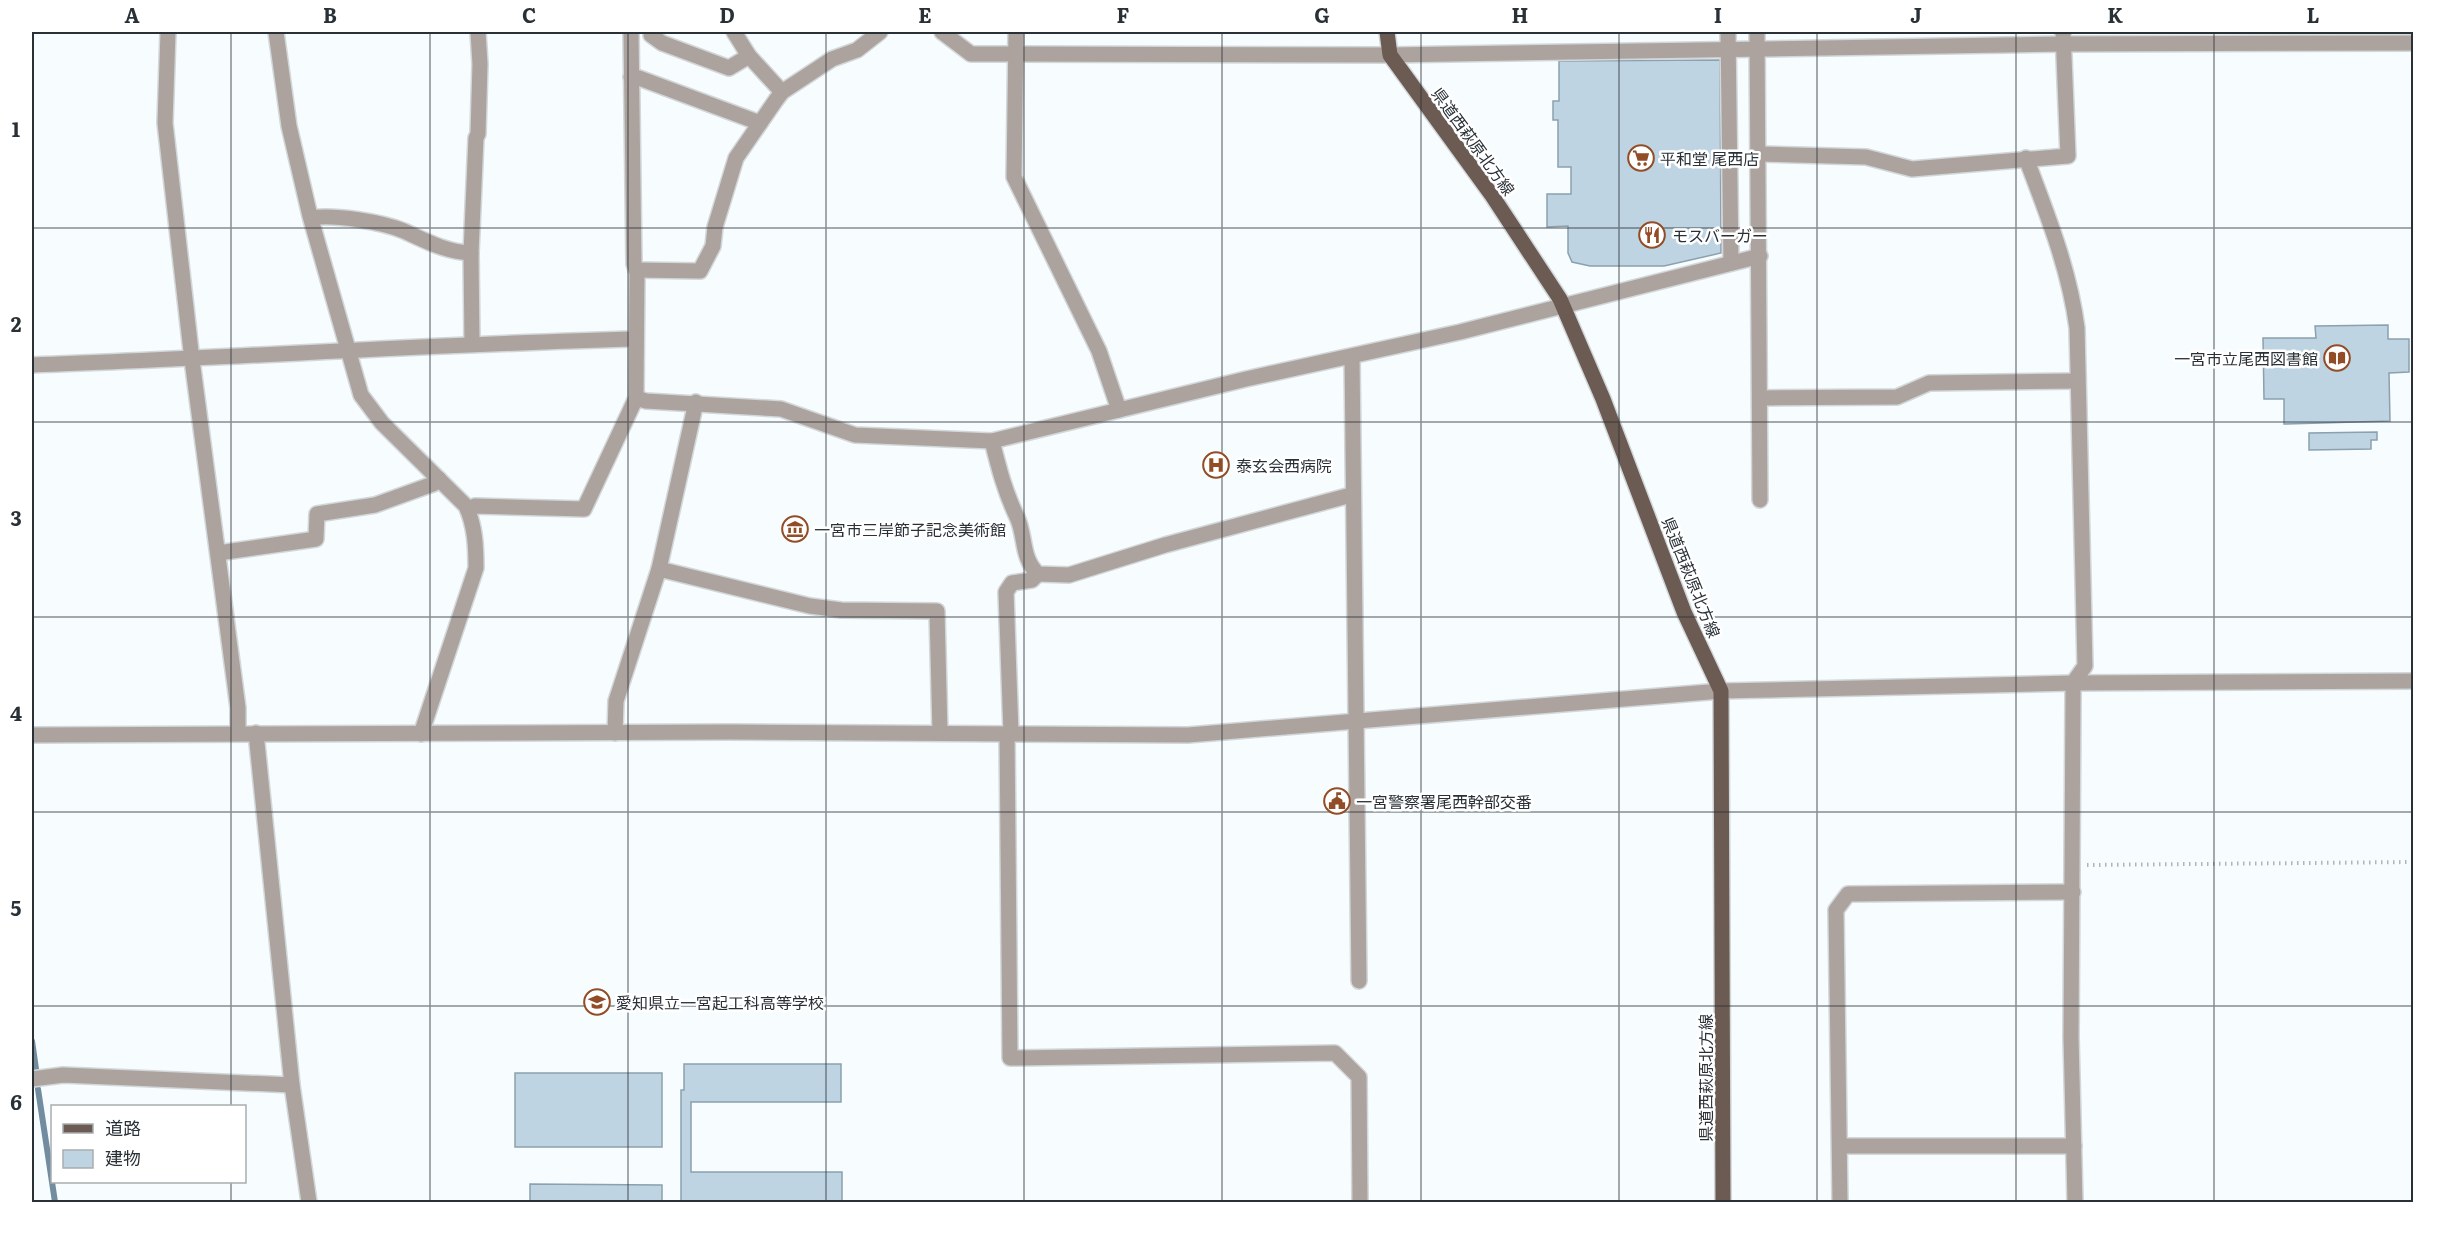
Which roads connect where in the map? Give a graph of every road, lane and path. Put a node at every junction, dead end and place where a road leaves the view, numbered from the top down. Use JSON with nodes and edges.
{"nodes":[{"id":1,"x":168,"y":32,"type":"edge"},
{"id":2,"x":276,"y":32,"type":"edge"},
{"id":3,"x":478,"y":32,"type":"edge"},
{"id":4,"x":631,"y":32,"type":"edge"},
{"id":5,"x":735,"y":32,"type":"edge"},
{"id":6,"x":880,"y":32,"type":"edge"},
{"id":7,"x":942,"y":32,"type":"edge"},
{"id":8,"x":1016,"y":32,"type":"edge"},
{"id":9,"x":1387,"y":32,"type":"edge"},
{"id":10,"x":1728,"y":32,"type":"edge"},
{"id":11,"x":1757,"y":32,"type":"edge"},
{"id":12,"x":658,"y":33,"type":"edge"},
{"id":13,"x":2064,"y":38,"type":"edge"},
{"id":14,"x":2414,"y":43,"type":"edge"},
{"id":15,"x":1728,"y":51,"type":"junction"},
{"id":16,"x":1757,"y":51,"type":"junction"},
{"id":17,"x":1017,"y":54,"type":"junction"},
{"id":18,"x":1390,"y":55,"type":"junction"},
{"id":19,"x":749,"y":56,"type":"junction"},
{"id":20,"x":631,"y":77,"type":"junction"},
{"id":21,"x":782,"y":92,"type":"junction"},
{"id":22,"x":760,"y":123,"type":"junction"},
{"id":23,"x":1759,"y":154,"type":"junction"},
{"id":24,"x":2026,"y":158,"type":"junction"},
{"id":25,"x":311,"y":218,"type":"junction"},
{"id":26,"x":471,"y":253,"type":"junction"},
{"id":27,"x":1760,"y":256,"type":"junction"},
{"id":28,"x":1731,"y":263,"type":"junction"},
{"id":29,"x":636,"y":270,"type":"junction"},
{"id":30,"x":1564,"y":306,"type":"junction"},
{"id":31,"x":636,"y":339,"type":"junction"},
{"id":32,"x":472,"y":343,"type":"junction"},
{"id":33,"x":350,"y":351,"type":"junction"},
{"id":34,"x":1352,"y":357,"type":"junction"},
{"id":35,"x":192,"y":360,"type":"junction"},
{"id":36,"x":32,"y":365,"type":"edge"},
{"id":37,"x":2077,"y":381,"type":"junction"},
{"id":38,"x":636,"y":398,"type":"junction"},
{"id":39,"x":1760,"y":398,"type":"junction"},
{"id":40,"x":696,"y":402,"type":"junction"},
{"id":41,"x":1119,"y":410,"type":"junction"},
{"id":42,"x":992,"y":441,"type":"junction"},
{"id":43,"x":439,"y":479,"type":"junction"},
{"id":44,"x":1352,"y":495,"type":"junction"},
{"id":45,"x":1760,"y":500,"type":"dead end"},
{"id":46,"x":468,"y":510,"type":"junction"},
{"id":47,"x":218,"y":554,"type":"junction"},
{"id":48,"x":659,"y":569,"type":"junction"},
{"id":49,"x":1038,"y":574,"type":"junction"},
{"id":50,"x":2414,"y":681,"type":"edge"},
{"id":51,"x":2073,"y":683,"type":"junction"},
{"id":52,"x":1721,"y":691,"type":"junction"},
{"id":53,"x":1356,"y":721,"type":"junction"},
{"id":54,"x":238,"y":733,"type":"junction"},
{"id":55,"x":256,"y":733,"type":"junction"},
{"id":56,"x":615,"y":733,"type":"junction"},
{"id":57,"x":940,"y":733,"type":"junction"},
{"id":58,"x":1009,"y":733,"type":"junction"},
{"id":59,"x":421,"y":734,"type":"junction"},
{"id":60,"x":32,"y":735,"type":"edge"},
{"id":61,"x":2414,"y":862,"type":"edge"},
{"id":62,"x":2073,"y":865,"type":"junction"},
{"id":63,"x":2073,"y":892,"type":"junction"},
{"id":64,"x":1359,"y":981,"type":"dead end"},
{"id":65,"x":32,"y":1079,"type":"edge"},
{"id":66,"x":292,"y":1085,"type":"junction"},
{"id":67,"x":1840,"y":1146,"type":"junction"},
{"id":68,"x":2074,"y":1146,"type":"junction"},
{"id":69,"x":309,"y":1203,"type":"edge"},
{"id":70,"x":1359,"y":1203,"type":"edge"},
{"id":71,"x":1724,"y":1203,"type":"edge"},
{"id":72,"x":1840,"y":1203,"type":"edge"},
{"id":73,"x":2075,"y":1203,"type":"edge"}],
"edges":[{"from":1,"to":35,"type":"street"},
{"from":2,"to":25,"type":"street"},
{"from":3,"to":26,"type":"street"},
{"from":4,"to":12,"type":"street"},
{"from":4,"to":20,"type":"street"},
{"from":5,"to":19,"type":"street"},
{"from":6,"to":21,"type":"street"},
{"from":7,"to":17,"type":"street"},
{"from":8,"to":17,"type":"street"},
{"from":9,"to":18,"type":"main road","name":"県道西萩原北方線"},
{"from":10,"to":15,"type":"street"},
{"from":11,"to":16,"type":"street"},
{"from":12,"to":19,"type":"street"},
{"from":13,"to":14,"type":"street"},
{"from":13,"to":16,"type":"street"},
{"from":13,"to":24,"type":"street"},
{"from":15,"to":16,"type":"street"},
{"from":15,"to":18,"type":"street"},
{"from":15,"to":28,"type":"street"},
{"from":16,"to":23,"type":"street"},
{"from":17,"to":18,"type":"street"},
{"from":17,"to":41,"type":"street"},
{"from":18,"to":30,"type":"main road","name":"県道西萩原北方線"},
{"from":19,"to":21,"type":"street"},
{"from":20,"to":22,"type":"street"},
{"from":20,"to":29,"type":"street"},
{"from":21,"to":22,"type":"street"},
{"from":22,"to":29,"type":"street"},
{"from":23,"to":24,"type":"street"},
{"from":23,"to":27,"type":"street"},
{"from":24,"to":37,"type":"street"},
{"from":25,"to":26,"type":"street"},
{"from":25,"to":33,"type":"street"},
{"from":26,"to":32,"type":"street"},
{"from":27,"to":28,"type":"street"},
{"from":27,"to":39,"type":"street"},
{"from":28,"to":30,"type":"street"},
{"from":29,"to":31,"type":"street"},
{"from":30,"to":34,"type":"street"},
{"from":30,"to":52,"type":"main road","name":"県道西萩原北方線"},
{"from":31,"to":32,"type":"street"},
{"from":31,"to":38,"type":"street"},
{"from":32,"to":33,"type":"street"},
{"from":33,"to":35,"type":"street"},
{"from":33,"to":43,"type":"street"},
{"from":34,"to":41,"type":"street"},
{"from":34,"to":44,"type":"street"},
{"from":35,"to":36,"type":"street"},
{"from":35,"to":47,"type":"street"},
{"from":37,"to":39,"type":"street"},
{"from":37,"to":51,"type":"street"},
{"from":38,"to":40,"type":"street"},
{"from":38,"to":46,"type":"street"},
{"from":39,"to":45,"type":"street"},
{"from":40,"to":42,"type":"street"},
{"from":40,"to":48,"type":"street"},
{"from":41,"to":42,"type":"street"},
{"from":42,"to":49,"type":"street"},
{"from":43,"to":46,"type":"street"},
{"from":43,"to":47,"type":"street"},
{"from":44,"to":49,"type":"street"},
{"from":44,"to":53,"type":"street"},
{"from":46,"to":59,"type":"street"},
{"from":47,"to":54,"type":"street"},
{"from":48,"to":56,"type":"street"},
{"from":48,"to":57,"type":"street"},
{"from":49,"to":58,"type":"street"},
{"from":50,"to":51,"type":"street"},
{"from":51,"to":52,"type":"street"},
{"from":51,"to":62,"type":"street"},
{"from":52,"to":53,"type":"street"},
{"from":52,"to":71,"type":"main road","name":"県道西萩原北方線"},
{"from":53,"to":58,"type":"street"},
{"from":53,"to":64,"type":"street"},
{"from":54,"to":55,"type":"street"},
{"from":54,"to":60,"type":"street"},
{"from":55,"to":59,"type":"street"},
{"from":55,"to":66,"type":"street"},
{"from":56,"to":57,"type":"street"},
{"from":56,"to":59,"type":"street"},
{"from":57,"to":58,"type":"street"},
{"from":58,"to":70,"type":"street"},
{"from":61,"to":62,"type":"path"},
{"from":62,"to":63,"type":"street"},
{"from":63,"to":67,"type":"street"},
{"from":63,"to":68,"type":"street"},
{"from":65,"to":66,"type":"street"},
{"from":66,"to":69,"type":"street"},
{"from":67,"to":68,"type":"street"},
{"from":67,"to":72,"type":"street"},
{"from":68,"to":73,"type":"street"}]}
